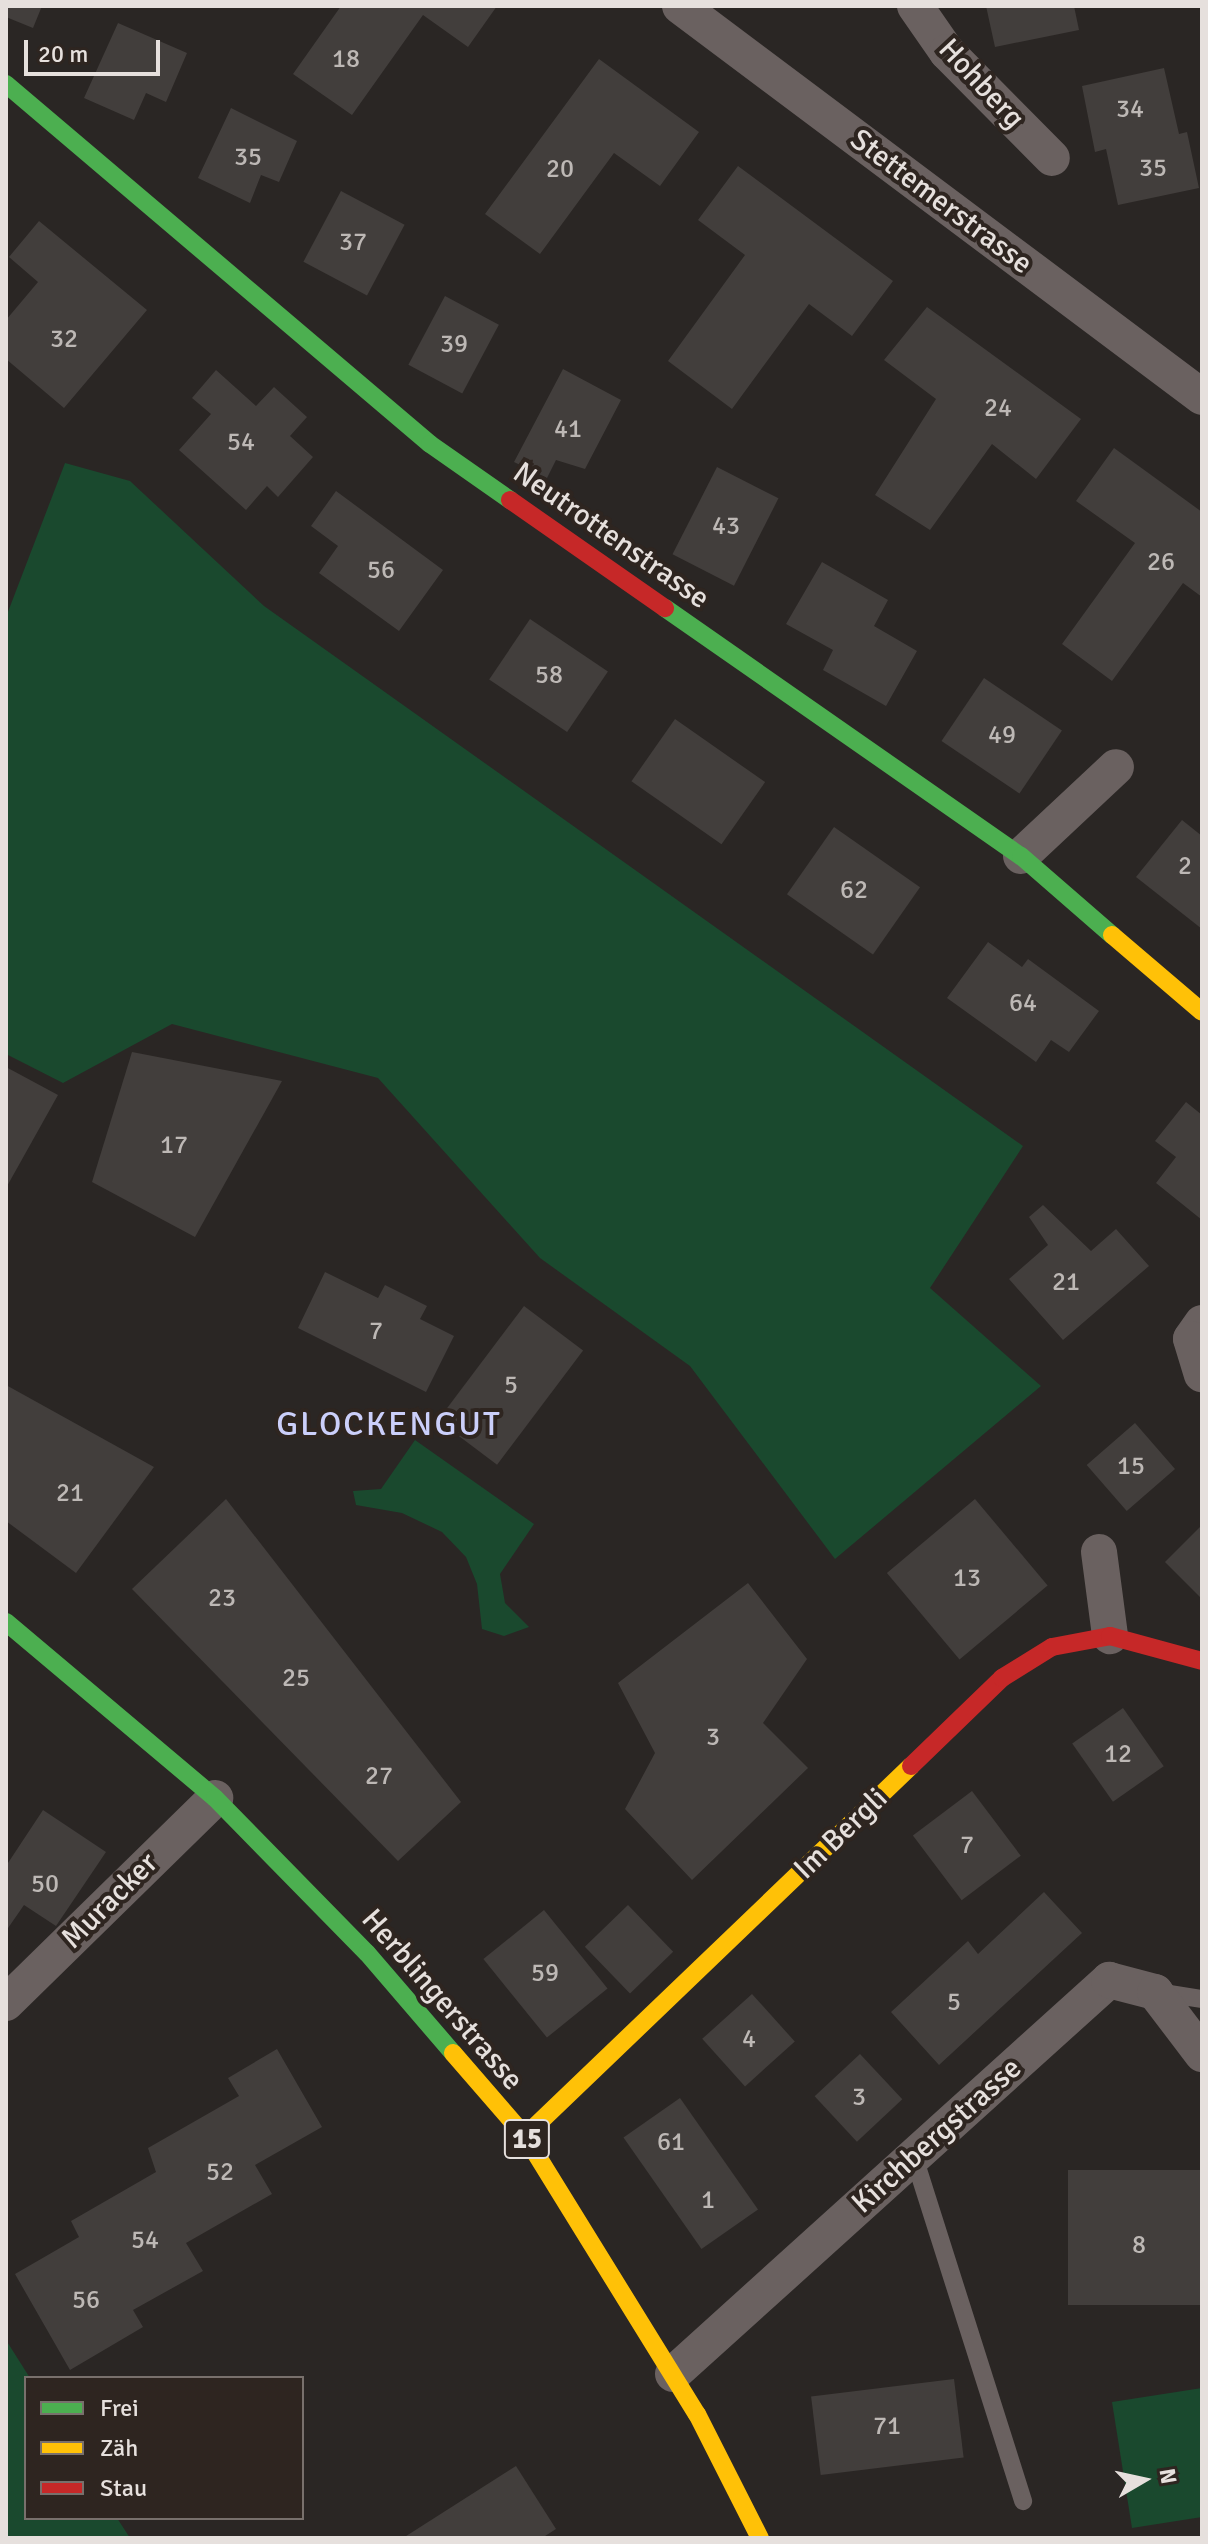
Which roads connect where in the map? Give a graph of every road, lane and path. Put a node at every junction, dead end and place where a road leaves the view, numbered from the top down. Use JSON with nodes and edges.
{"nodes":[{"id":1,"x":680,"y":6,"type":"edge"},
{"id":2,"x":915,"y":6,"type":"edge"},
{"id":3,"x":6,"y":84,"type":"edge"},
{"id":4,"x":1052,"y":158,"type":"dead end"},
{"id":5,"x":1202,"y":397,"type":"edge"},
{"id":6,"x":1116,"y":767,"type":"dead end"},
{"id":7,"x":1021,"y":856,"type":"junction"},
{"id":8,"x":1202,"y":1012,"type":"edge"},
{"id":9,"x":1202,"y":1323,"type":"edge"},
{"id":10,"x":1202,"y":1374,"type":"edge"},
{"id":11,"x":1099,"y":1552,"type":"dead end"},
{"id":12,"x":6,"y":1622,"type":"edge"},
{"id":13,"x":1110,"y":1636,"type":"junction"},
{"id":14,"x":1202,"y":1661,"type":"edge"},
{"id":15,"x":215,"y":1798,"type":"junction"},
{"id":16,"x":1155,"y":1992,"type":"junction"},
{"id":17,"x":1202,"y":1999,"type":"edge"},
{"id":18,"x":6,"y":2003,"type":"edge"},
{"id":19,"x":1202,"y":2054,"type":"edge"},
{"id":20,"x":525,"y":2136,"type":"junction"},
{"id":21,"x":914,"y":2157,"type":"junction"},
{"id":22,"x":673,"y":2374,"type":"junction"},
{"id":23,"x":1023,"y":2501,"type":"dead end"},
{"id":24,"x":760,"y":2538,"type":"edge"}],
"edges":[{"from":1,"to":5,"type":"street","name":"Stettemerstrasse"},
{"from":2,"to":4,"type":"street","name":"Hohberg"},
{"from":3,"to":7,"type":"street","name":"Neutrottenstrasse"},
{"from":6,"to":7,"type":"street"},
{"from":7,"to":8,"type":"street","name":"Neutrottenstrasse"},
{"from":9,"to":10,"type":"street"},
{"from":11,"to":13,"type":"street"},
{"from":12,"to":15,"type":"street","name":"Herblingerstrasse","number":"15"},
{"from":13,"to":14,"type":"street","name":"Im Bergli"},
{"from":13,"to":20,"type":"street","name":"Im Bergli"},
{"from":15,"to":18,"type":"street","name":"Muracker"},
{"from":15,"to":20,"type":"street","name":"Herblingerstrasse","number":"15"},
{"from":16,"to":17,"type":"lane"},
{"from":16,"to":19,"type":"street"},
{"from":16,"to":21,"type":"street","name":"Kirchbergstrasse"},
{"from":20,"to":22,"type":"street","name":"Herblingerstrasse","number":"15"},
{"from":21,"to":22,"type":"street","name":"Kirchbergstrasse"},
{"from":21,"to":23,"type":"lane"},
{"from":22,"to":24,"type":"street","name":"Herblingerstrasse","number":"15"}]}
